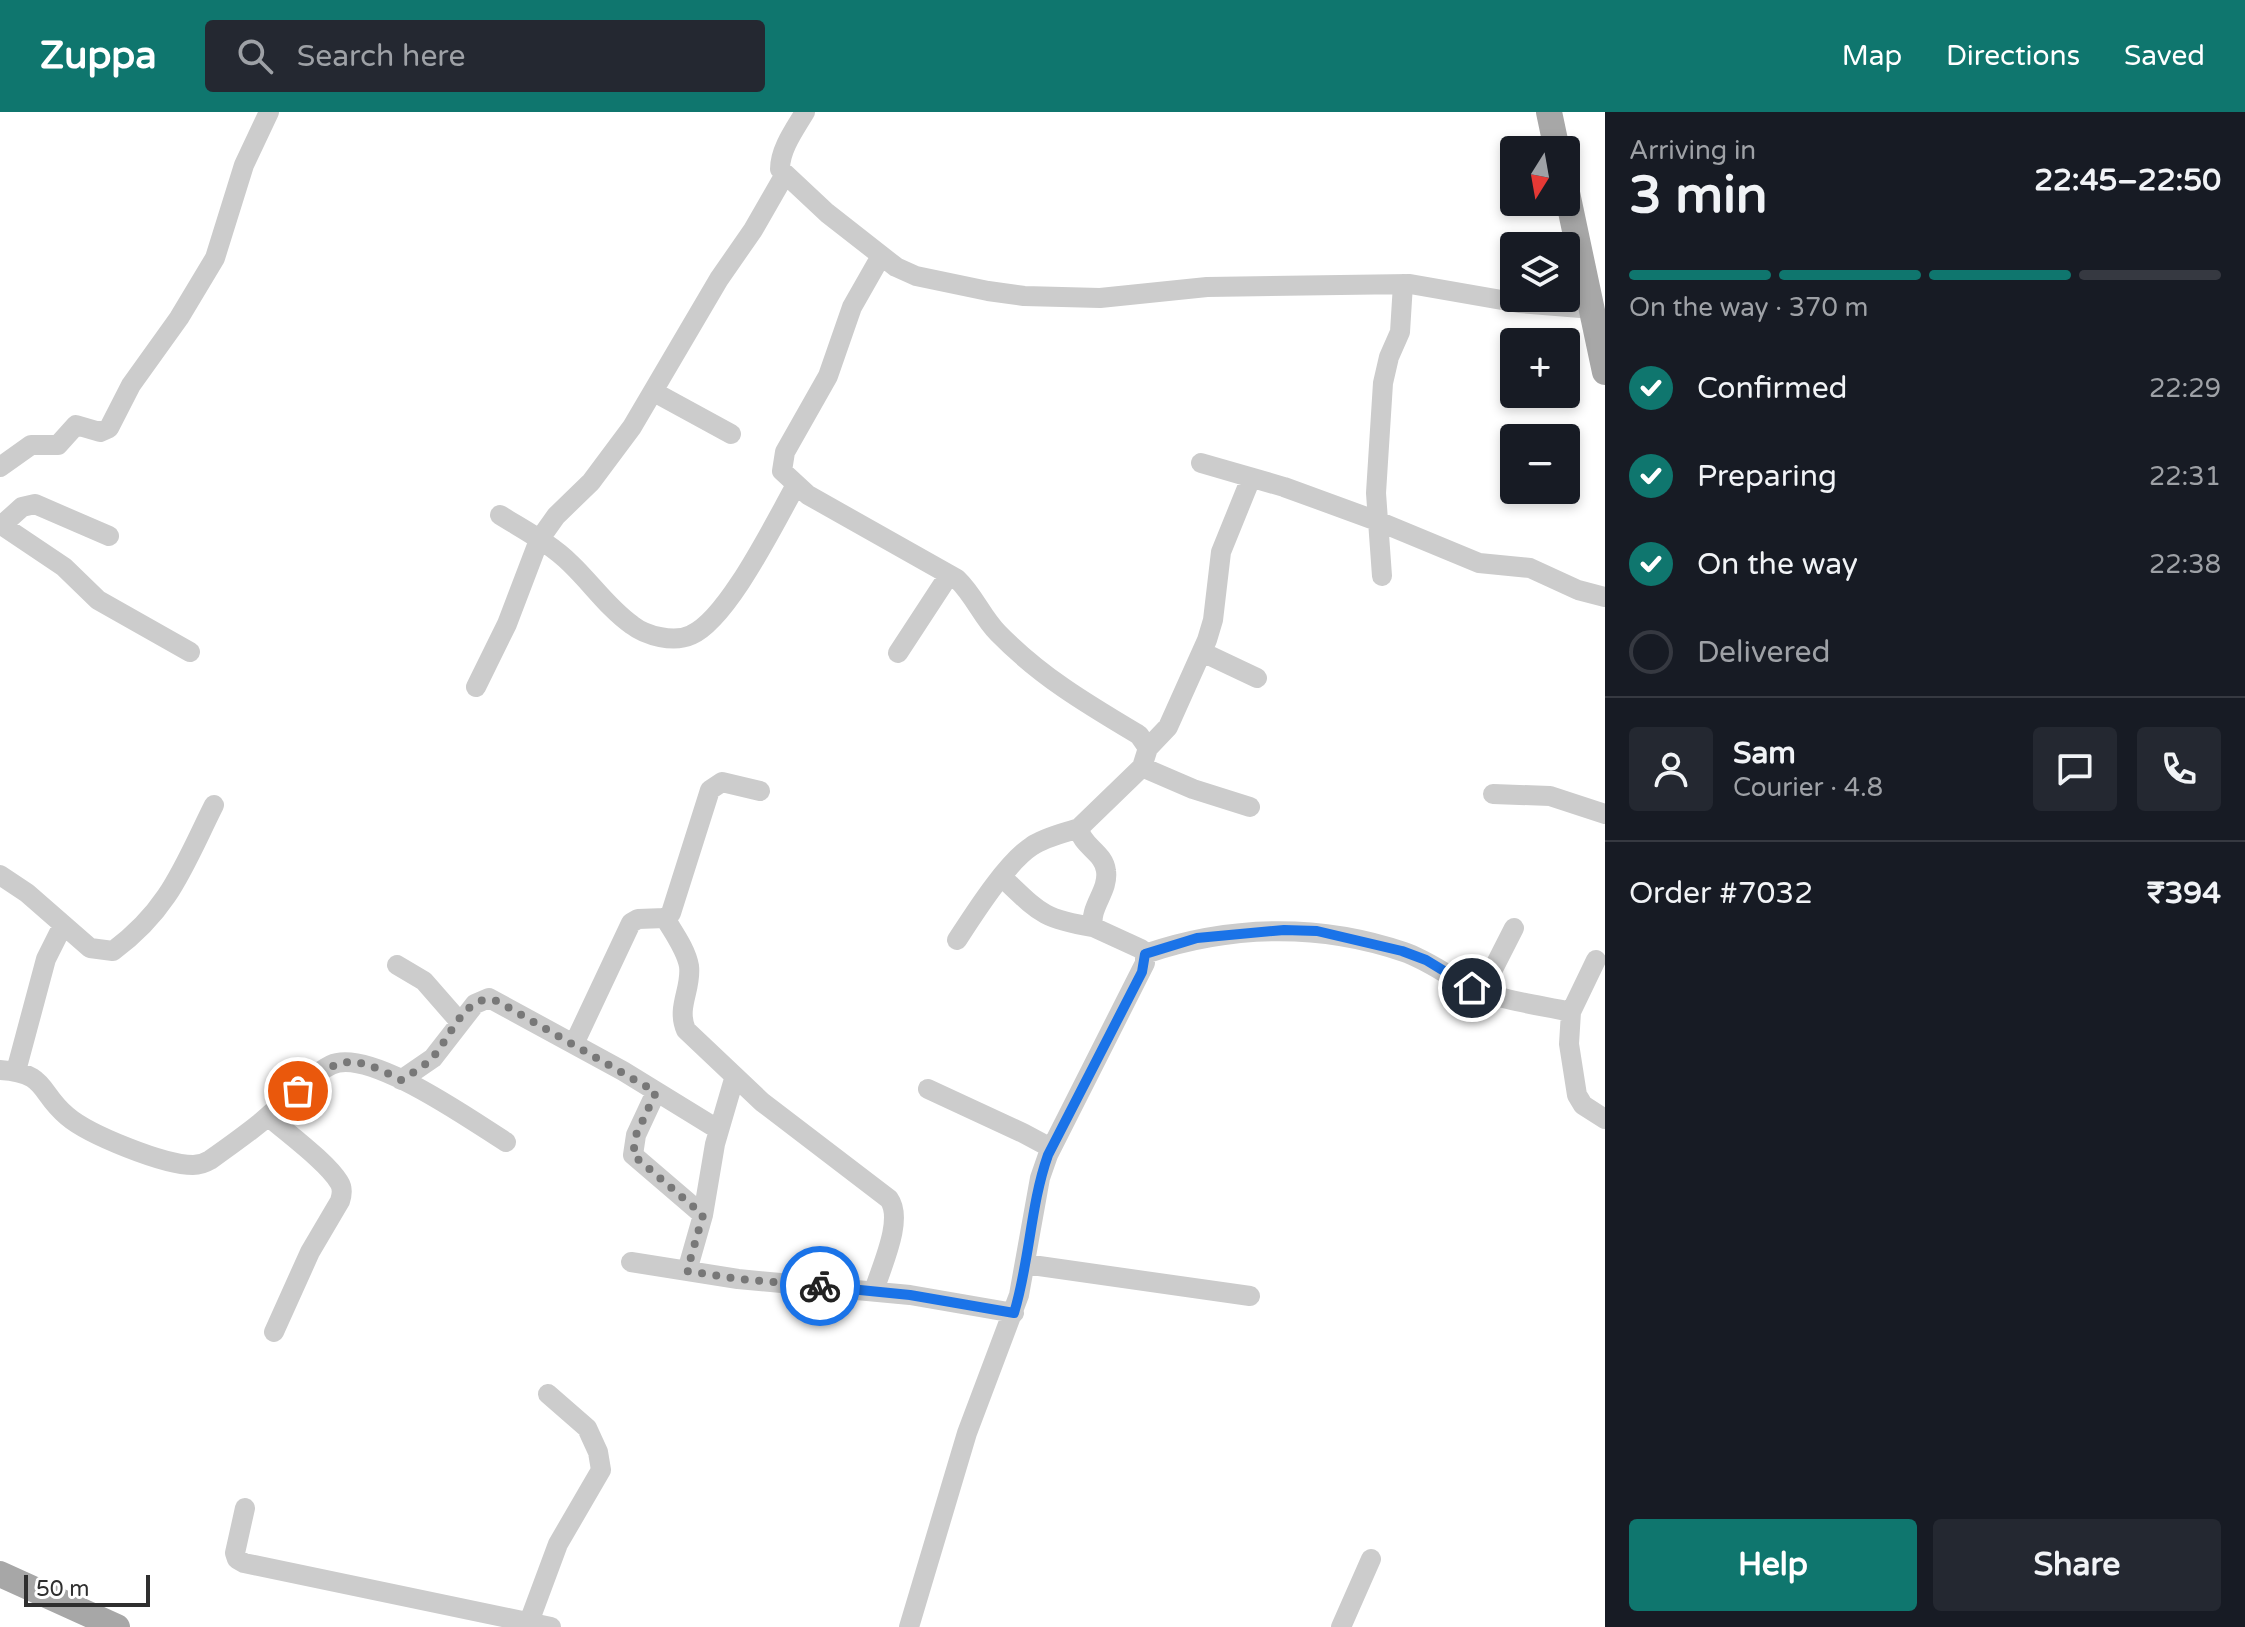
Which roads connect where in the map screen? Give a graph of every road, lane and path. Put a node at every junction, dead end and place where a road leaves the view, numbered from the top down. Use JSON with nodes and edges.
{"nodes":[{"id":1,"x":269,"y":112,"type":"edge"},
{"id":2,"x":805,"y":112,"type":"edge"},
{"id":3,"x":1549,"y":112,"type":"edge"},
{"id":4,"x":1554,"y":136,"type":"edge"},
{"id":5,"x":784,"y":176,"type":"junction"},
{"id":6,"x":1573,"y":216,"type":"edge"},
{"id":7,"x":881,"y":256,"type":"junction"},
{"id":8,"x":1403,"y":284,"type":"junction"},
{"id":9,"x":1598,"y":315,"type":"edge"},
{"id":10,"x":1605,"y":372,"type":"edge"},
{"id":11,"x":654,"y":392,"type":"junction"},
{"id":12,"x":731,"y":434,"type":"dead end"},
{"id":13,"x":1201,"y":463,"type":"dead end"},
{"id":14,"x":0,"y":467,"type":"edge"},
{"id":15,"x":1251,"y":478,"type":"junction"},
{"id":16,"x":796,"y":485,"type":"junction"},
{"id":17,"x":500,"y":515,"type":"dead end"},
{"id":18,"x":1380,"y":522,"type":"junction"},
{"id":19,"x":1,"y":524,"type":"edge"},
{"id":20,"x":109,"y":536,"type":"dead end"},
{"id":21,"x":539,"y":540,"type":"junction"},
{"id":22,"x":949,"y":575,"type":"junction"},
{"id":23,"x":1382,"y":576,"type":"dead end"},
{"id":24,"x":1605,"y":597,"type":"edge"},
{"id":25,"x":190,"y":652,"type":"dead end"},
{"id":26,"x":1202,"y":652,"type":"junction"},
{"id":27,"x":898,"y":653,"type":"dead end"},
{"id":28,"x":1257,"y":678,"type":"dead end"},
{"id":29,"x":476,"y":687,"type":"dead end"},
{"id":30,"x":1145,"y":757,"type":"junction"},
{"id":31,"x":760,"y":791,"type":"dead end"},
{"id":32,"x":1493,"y":794,"type":"dead end"},
{"id":33,"x":214,"y":805,"type":"dead end"},
{"id":34,"x":1250,"y":807,"type":"dead end"},
{"id":35,"x":1605,"y":814,"type":"edge"},
{"id":36,"x":1079,"y":828,"type":"junction"},
{"id":37,"x":0,"y":875,"type":"edge"},
{"id":38,"x":1002,"y":877,"type":"junction"},
{"id":39,"x":665,"y":918,"type":"junction"},
{"id":40,"x":63,"y":925,"type":"junction"},
{"id":41,"x":1093,"y":927,"type":"junction"},
{"id":42,"x":1514,"y":928,"type":"dead end"},
{"id":43,"x":957,"y":940,"type":"dead end"},
{"id":44,"x":1145,"y":954,"type":"junction"},
{"id":45,"x":1596,"y":960,"type":"dead end"},
{"id":46,"x":397,"y":965,"type":"dead end"},
{"id":47,"x":1482,"y":991,"type":"junction"},
{"id":48,"x":1571,"y":1012,"type":"junction"},
{"id":49,"x":459,"y":1021,"type":"junction"},
{"id":50,"x":574,"y":1044,"type":"junction"},
{"id":51,"x":8,"y":1070,"type":"edge"},
{"id":52,"x":734,"y":1079,"type":"junction"},
{"id":53,"x":401,"y":1080,"type":"junction"},
{"id":54,"x":928,"y":1089,"type":"dead end"},
{"id":55,"x":656,"y":1092,"type":"junction"},
{"id":56,"x":268,"y":1116,"type":"junction"},
{"id":57,"x":1605,"y":1119,"type":"edge"},
{"id":58,"x":719,"y":1130,"type":"junction"},
{"id":59,"x":506,"y":1142,"type":"dead end"},
{"id":60,"x":1051,"y":1148,"type":"junction"},
{"id":61,"x":703,"y":1215,"type":"junction"},
{"id":62,"x":631,"y":1262,"type":"dead end"},
{"id":63,"x":1025,"y":1264,"type":"junction"},
{"id":64,"x":687,"y":1271,"type":"junction"},
{"id":65,"x":874,"y":1291,"type":"junction"},
{"id":66,"x":1250,"y":1296,"type":"dead end"},
{"id":67,"x":1014,"y":1313,"type":"junction"},
{"id":68,"x":274,"y":1332,"type":"dead end"},
{"id":69,"x":548,"y":1394,"type":"dead end"},
{"id":70,"x":245,"y":1508,"type":"dead end"},
{"id":71,"x":1371,"y":1559,"type":"dead end"},
{"id":72,"x":0,"y":1574,"type":"edge"},
{"id":73,"x":529,"y":1622,"type":"junction"},
{"id":74,"x":117,"y":1627,"type":"edge"},
{"id":75,"x":551,"y":1627,"type":"edge"},
{"id":76,"x":909,"y":1627,"type":"edge"},
{"id":77,"x":1341,"y":1627,"type":"edge"}],
"edges":[{"from":1,"to":14,"type":"street"},
{"from":2,"to":5,"type":"street"},
{"from":3,"to":4,"type":"main road"},
{"from":5,"to":7,"type":"street"},
{"from":5,"to":11,"type":"street"},
{"from":6,"to":9,"type":"main road"},
{"from":7,"to":8,"type":"street"},
{"from":7,"to":16,"type":"street"},
{"from":8,"to":9,"type":"street"},
{"from":8,"to":18,"type":"street"},
{"from":9,"to":10,"type":"main road"},
{"from":11,"to":12,"type":"street"},
{"from":11,"to":21,"type":"street"},
{"from":13,"to":15,"type":"street"},
{"from":15,"to":18,"type":"street"},
{"from":15,"to":26,"type":"street"},
{"from":16,"to":21,"type":"street"},
{"from":16,"to":22,"type":"street"},
{"from":17,"to":21,"type":"street"},
{"from":18,"to":23,"type":"street"},
{"from":18,"to":24,"type":"street"},
{"from":19,"to":20,"type":"street"},
{"from":19,"to":25,"type":"street"},
{"from":21,"to":29,"type":"street"},
{"from":22,"to":27,"type":"street"},
{"from":22,"to":30,"type":"street"},
{"from":26,"to":28,"type":"street"},
{"from":26,"to":30,"type":"street"},
{"from":30,"to":34,"type":"street"},
{"from":30,"to":36,"type":"street"},
{"from":31,"to":39,"type":"street"},
{"from":32,"to":35,"type":"street"},
{"from":33,"to":40,"type":"street"},
{"from":36,"to":38,"type":"street"},
{"from":36,"to":41,"type":"street"},
{"from":37,"to":40,"type":"street"},
{"from":38,"to":41,"type":"street"},
{"from":38,"to":43,"type":"street"},
{"from":39,"to":50,"type":"street"},
{"from":39,"to":52,"type":"street"},
{"from":40,"to":51,"type":"street"},
{"from":41,"to":44,"type":"street"},
{"from":42,"to":47,"type":"street"},
{"from":44,"to":47,"type":"street"},
{"from":44,"to":60,"type":"street"},
{"from":45,"to":48,"type":"street"},
{"from":46,"to":49,"type":"street"},
{"from":47,"to":48,"type":"street"},
{"from":48,"to":57,"type":"street"},
{"from":49,"to":50,"type":"street"},
{"from":49,"to":53,"type":"street"},
{"from":50,"to":55,"type":"street"},
{"from":51,"to":56,"type":"street"},
{"from":52,"to":58,"type":"street"},
{"from":52,"to":65,"type":"street"},
{"from":53,"to":56,"type":"street"},
{"from":53,"to":59,"type":"street"},
{"from":54,"to":60,"type":"street"},
{"from":55,"to":58,"type":"street"},
{"from":55,"to":61,"type":"street"},
{"from":56,"to":68,"type":"street"},
{"from":58,"to":61,"type":"street"},
{"from":60,"to":63,"type":"street"},
{"from":61,"to":64,"type":"street"},
{"from":62,"to":64,"type":"street"},
{"from":63,"to":66,"type":"street"},
{"from":63,"to":67,"type":"street"},
{"from":64,"to":65,"type":"street"},
{"from":65,"to":67,"type":"street"},
{"from":67,"to":76,"type":"street"},
{"from":69,"to":73,"type":"street"},
{"from":70,"to":73,"type":"street"},
{"from":71,"to":77,"type":"street"},
{"from":72,"to":74,"type":"main road"},
{"from":73,"to":75,"type":"street"}]}
